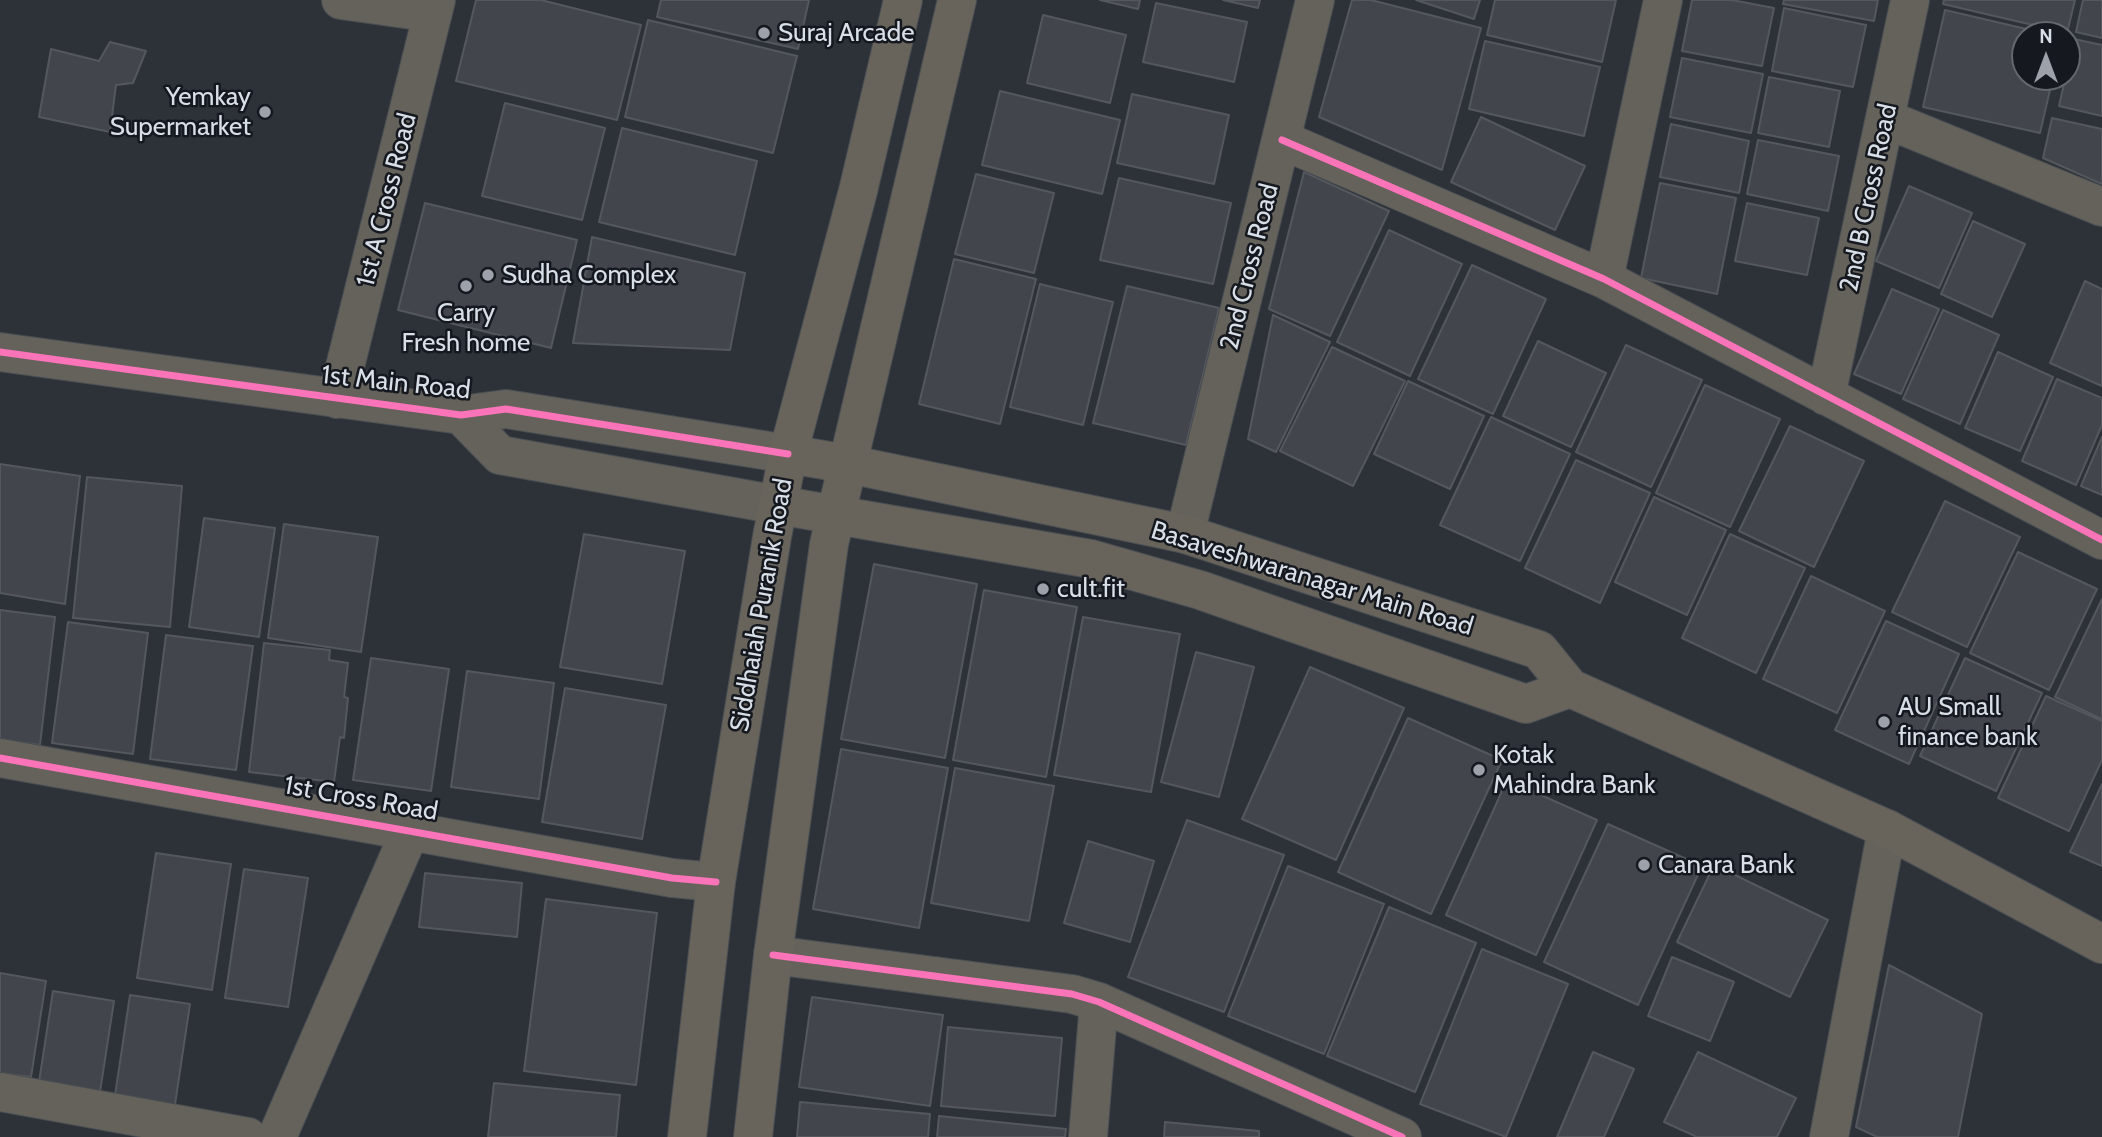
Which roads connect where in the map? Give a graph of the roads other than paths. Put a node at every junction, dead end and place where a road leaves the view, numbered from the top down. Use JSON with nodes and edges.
{"nodes":[{"id":1,"x":341,"y":0,"type":"edge"},
{"id":2,"x":903,"y":0,"type":"edge"},
{"id":3,"x":957,"y":0,"type":"edge"},
{"id":4,"x":1315,"y":0,"type":"edge"},
{"id":5,"x":1663,"y":0,"type":"edge"},
{"id":6,"x":1910,"y":0,"type":"edge"},
{"id":7,"x":434,"y":7,"type":"edge"},
{"id":8,"x":1886,"y":119,"type":"junction"},
{"id":9,"x":1282,"y":140,"type":"junction"},
{"id":10,"x":2102,"y":207,"type":"edge"},
{"id":11,"x":1604,"y":279,"type":"junction"},
{"id":12,"x":0,"y":352,"type":"edge"},
{"id":13,"x":1826,"y":396,"type":"junction"},
{"id":14,"x":337,"y":399,"type":"junction"},
{"id":15,"x":461,"y":415,"type":"junction"},
{"id":16,"x":788,"y":454,"type":"junction"},
{"id":17,"x":848,"y":464,"type":"junction"},
{"id":18,"x":778,"y":505,"type":"junction"},
{"id":19,"x":836,"y":513,"type":"junction"},
{"id":20,"x":1185,"y":534,"type":"junction"},
{"id":21,"x":2102,"y":540,"type":"edge"},
{"id":22,"x":1570,"y":688,"type":"junction"},
{"id":23,"x":0,"y":758,"type":"edge"},
{"id":24,"x":411,"y":829,"type":"junction"},
{"id":25,"x":1887,"y":829,"type":"junction"},
{"id":26,"x":716,"y":883,"type":"junction"},
{"id":27,"x":2102,"y":944,"type":"edge"},
{"id":28,"x":772,"y":955,"type":"junction"},
{"id":29,"x":1099,"y":1002,"type":"junction"},
{"id":30,"x":0,"y":1092,"type":"edge"},
{"id":31,"x":248,"y":1137,"type":"edge"},
{"id":32,"x":277,"y":1137,"type":"edge"},
{"id":33,"x":687,"y":1137,"type":"edge"},
{"id":34,"x":753,"y":1137,"type":"edge"},
{"id":35,"x":1088,"y":1137,"type":"edge"},
{"id":36,"x":1402,"y":1137,"type":"edge"},
{"id":37,"x":1829,"y":1137,"type":"edge"}],
"edges":[{"from":1,"to":7,"type":"street"},
{"from":2,"to":16,"type":"main road","name":"Siddhaiah Puranik Road"},
{"from":3,"to":17,"type":"main road"},
{"from":4,"to":9,"type":"street","name":"2nd Cross Road"},
{"from":5,"to":11,"type":"street"},
{"from":6,"to":8,"type":"street","name":"2nd B Cross Road"},
{"from":7,"to":14,"type":"street","name":"1st A Cross Road"},
{"from":8,"to":10,"type":"street"},
{"from":8,"to":13,"type":"street","name":"2nd B Cross Road"},
{"from":9,"to":11,"type":"street"},
{"from":9,"to":20,"type":"street","name":"2nd Cross Road"},
{"from":11,"to":13,"type":"street"},
{"from":12,"to":14,"type":"street","name":"1st Main Road"},
{"from":13,"to":21,"type":"street"},
{"from":14,"to":15,"type":"street","name":"1st Main Road"},
{"from":15,"to":16,"type":"street","name":"1st Main Road"},
{"from":15,"to":18,"type":"street","name":"1st Main Road"},
{"from":16,"to":17,"type":"main road","name":"Basaveshwaranagar Main Road"},
{"from":16,"to":18,"type":"main road","name":"Siddhaiah Puranik Road"},
{"from":17,"to":19,"type":"main road"},
{"from":17,"to":20,"type":"main road","name":"Basaveshwaranagar Main Road"},
{"from":18,"to":19,"type":"main road","name":"Basaveshwaranagar Main Road"},
{"from":18,"to":26,"type":"main road","name":"Siddhaiah Puranik Road"},
{"from":19,"to":22,"type":"main road","name":"Basaveshwaranagar Main Road"},
{"from":19,"to":28,"type":"main road"},
{"from":20,"to":22,"type":"main road","name":"Basaveshwaranagar Main Road"},
{"from":22,"to":25,"type":"main road","name":"Basaveshwaranagar Main Road"},
{"from":23,"to":24,"type":"street","name":"1st Cross Road"},
{"from":24,"to":26,"type":"street","name":"1st Cross Road"},
{"from":24,"to":32,"type":"street"},
{"from":25,"to":27,"type":"main road","name":"Basaveshwaranagar Main Road"},
{"from":25,"to":37,"type":"street"},
{"from":26,"to":33,"type":"main road","name":"Siddhaiah Puranik Road"},
{"from":28,"to":29,"type":"street"},
{"from":28,"to":34,"type":"main road"},
{"from":29,"to":35,"type":"street"},
{"from":29,"to":36,"type":"street"},
{"from":30,"to":31,"type":"street"}]}
